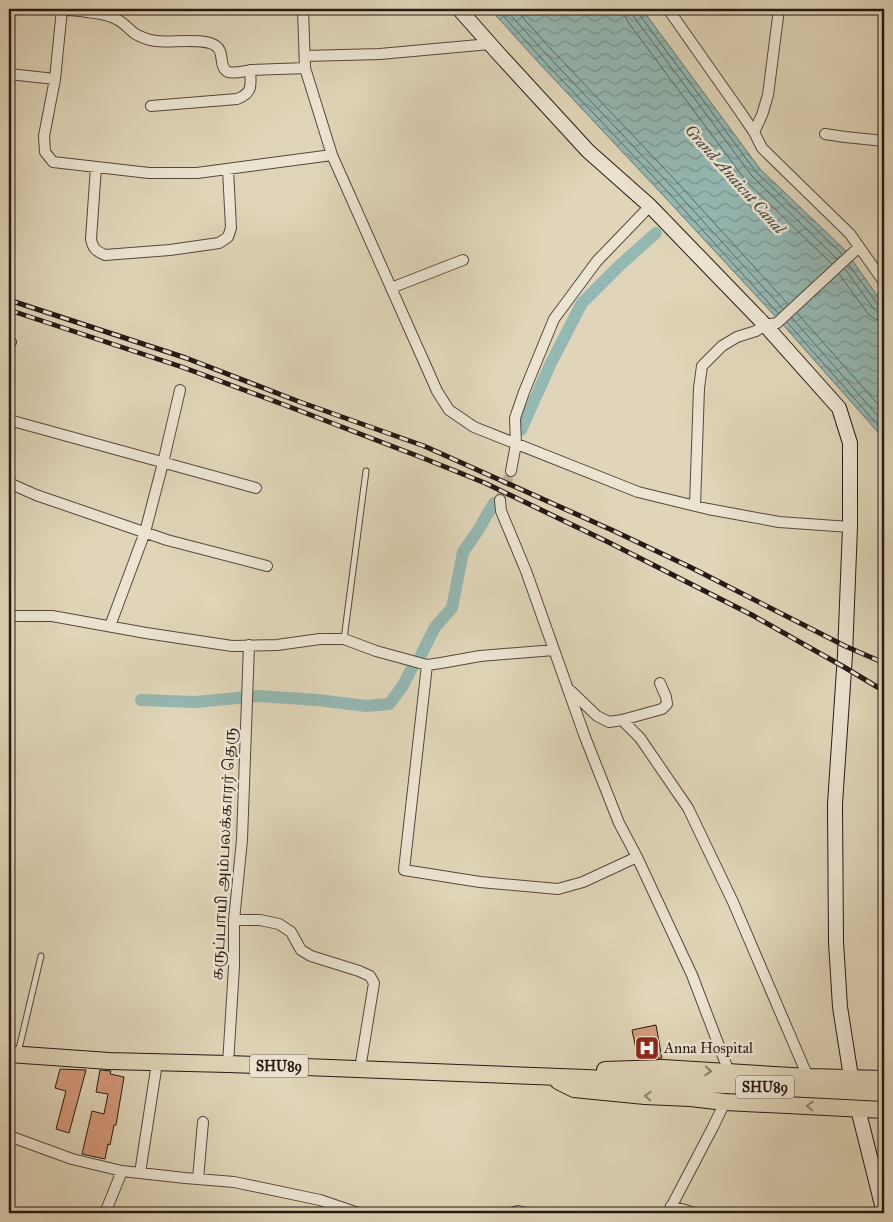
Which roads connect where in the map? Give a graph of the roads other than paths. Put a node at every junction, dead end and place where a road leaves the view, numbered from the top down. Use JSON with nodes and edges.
{"nodes":[{"id":1,"x":61,"y":9,"type":"edge"},
{"id":2,"x":303,"y":9,"type":"edge"},
{"id":3,"x":459,"y":9,"type":"edge"},
{"id":4,"x":668,"y":9,"type":"edge"},
{"id":5,"x":779,"y":9,"type":"edge"},
{"id":6,"x":490,"y":44,"type":"junction"},
{"id":7,"x":304,"y":56,"type":"junction"},
{"id":8,"x":305,"y":68,"type":"junction"},
{"id":9,"x":250,"y":70,"type":"junction"},
{"id":10,"x":9,"y":74,"type":"edge"},
{"id":11,"x":56,"y":79,"type":"junction"},
{"id":12,"x":151,"y":106,"type":"dead end"},
{"id":13,"x":754,"y":132,"type":"junction"},
{"id":14,"x":825,"y":134,"type":"dead end"},
{"id":15,"x":884,"y":141,"type":"edge"},
{"id":16,"x":332,"y":155,"type":"junction"},
{"id":17,"x":96,"y":167,"type":"junction"},
{"id":18,"x":228,"y":168,"type":"junction"},
{"id":19,"x":650,"y":206,"type":"junction"},
{"id":20,"x":855,"y":250,"type":"junction"},
{"id":21,"x":463,"y":260,"type":"dead end"},
{"id":22,"x":884,"y":282,"type":"edge"},
{"id":23,"x":391,"y":288,"type":"junction"},
{"id":24,"x":771,"y":324,"type":"junction"},
{"id":25,"x":180,"y":390,"type":"dead end"},
{"id":26,"x":9,"y":420,"type":"edge"},
{"id":27,"x":516,"y":444,"type":"junction"},
{"id":28,"x":163,"y":463,"type":"junction"},
{"id":29,"x":366,"y":471,"type":"dead end"},
{"id":30,"x":511,"y":471,"type":"tunnel mouth"},
{"id":31,"x":9,"y":483,"type":"edge"},
{"id":32,"x":256,"y":488,"type":"dead end"},
{"id":33,"x":500,"y":500,"type":"tunnel mouth"},
{"id":34,"x":695,"y":506,"type":"junction"},
{"id":35,"x":850,"y":527,"type":"junction"},
{"id":36,"x":144,"y":532,"type":"junction"},
{"id":37,"x":267,"y":566,"type":"dead end"},
{"id":38,"x":9,"y":616,"type":"edge"},
{"id":39,"x":110,"y":626,"type":"junction"},
{"id":40,"x":344,"y":639,"type":"junction"},
{"id":41,"x":249,"y":645,"type":"junction"},
{"id":42,"x":554,"y":650,"type":"junction"},
{"id":43,"x":427,"y":665,"type":"junction"},
{"id":44,"x":660,"y":683,"type":"dead end"},
{"id":45,"x":569,"y":688,"type":"junction"},
{"id":46,"x":622,"y":720,"type":"junction"},
{"id":47,"x":637,"y":857,"type":"junction"},
{"id":48,"x":234,"y":920,"type":"junction"},
{"id":49,"x":41,"y":956,"type":"dead end"},
{"id":50,"x":13,"y":1054,"type":"edge"},
{"id":51,"x":157,"y":1063,"type":"junction"},
{"id":52,"x":228,"y":1064,"type":"junction"},
{"id":53,"x":360,"y":1069,"type":"junction"},
{"id":54,"x":730,"y":1072,"type":"junction"},
{"id":55,"x":549,"y":1077,"type":"junction"},
{"id":56,"x":808,"y":1077,"type":"junction"},
{"id":57,"x":851,"y":1077,"type":"junction"},
{"id":58,"x":884,"y":1078,"type":"edge"},
{"id":59,"x":884,"y":1093,"type":"edge"},
{"id":60,"x":725,"y":1102,"type":"junction"},
{"id":61,"x":858,"y":1109,"type":"junction"},
{"id":62,"x":884,"y":1110,"type":"edge"},
{"id":63,"x":203,"y":1122,"type":"dead end"},
{"id":64,"x":9,"y":1136,"type":"edge"},
{"id":65,"x":122,"y":1171,"type":"junction"},
{"id":66,"x":140,"y":1173,"type":"junction"},
{"id":67,"x":198,"y":1179,"type":"junction"},
{"id":68,"x":670,"y":1210,"type":"edge"},
{"id":69,"x":105,"y":1213,"type":"edge"},
{"id":70,"x":358,"y":1213,"type":"edge"},
{"id":71,"x":510,"y":1213,"type":"edge"},
{"id":72,"x":527,"y":1213,"type":"edge"},
{"id":73,"x":694,"y":1213,"type":"edge"},
{"id":74,"x":884,"y":1213,"type":"edge"}],
"edges":[{"from":1,"to":9,"type":"street"},
{"from":1,"to":11,"type":"street"},
{"from":2,"to":7,"type":"street"},
{"from":3,"to":6,"type":"main road"},
{"from":4,"to":13,"type":"street"},
{"from":5,"to":13,"type":"street"},
{"from":6,"to":7,"type":"street"},
{"from":6,"to":19,"type":"main road"},
{"from":7,"to":8,"type":"street"},
{"from":8,"to":9,"type":"street"},
{"from":8,"to":16,"type":"street"},
{"from":9,"to":12,"type":"street"},
{"from":10,"to":11,"type":"street"},
{"from":11,"to":17,"type":"street"},
{"from":13,"to":20,"type":"street"},
{"from":14,"to":15,"type":"street"},
{"from":16,"to":18,"type":"street"},
{"from":16,"to":23,"type":"street"},
{"from":17,"to":18,"type":"street"},
{"from":17,"to":18,"type":"street"},
{"from":19,"to":24,"type":"main road"},
{"from":19,"to":27,"type":"street"},
{"from":20,"to":22,"type":"street"},
{"from":20,"to":24,"type":"street"},
{"from":21,"to":23,"type":"street"},
{"from":23,"to":27,"type":"street"},
{"from":24,"to":34,"type":"street"},
{"from":24,"to":35,"type":"main road"},
{"from":25,"to":28,"type":"street"},
{"from":26,"to":28,"type":"street"},
{"from":27,"to":30,"type":"street"},
{"from":27,"to":34,"type":"street"},
{"from":28,"to":32,"type":"street"},
{"from":28,"to":36,"type":"street"},
{"from":29,"to":40,"type":"lane"},
{"from":31,"to":36,"type":"street"},
{"from":33,"to":42,"type":"street"},
{"from":34,"to":35,"type":"street"},
{"from":35,"to":57,"type":"main road"},
{"from":36,"to":37,"type":"street"},
{"from":36,"to":39,"type":"street"},
{"from":38,"to":39,"type":"street"},
{"from":39,"to":41,"type":"street"},
{"from":40,"to":41,"type":"street"},
{"from":40,"to":43,"type":"street"},
{"from":41,"to":48,"type":"street","name":"கருப்பாயி அம்பலக்காரர் தெரு"},
{"from":42,"to":43,"type":"street"},
{"from":42,"to":45,"type":"street"},
{"from":43,"to":47,"type":"street"},
{"from":44,"to":46,"type":"street"},
{"from":45,"to":46,"type":"street"},
{"from":45,"to":47,"type":"street"},
{"from":46,"to":56,"type":"street"},
{"from":47,"to":54,"type":"street"},
{"from":48,"to":52,"type":"street","name":"கருப்பாயி அம்பலக்காரர் தெரு"},
{"from":48,"to":53,"type":"street"},
{"from":49,"to":50,"type":"lane"},
{"from":50,"to":51,"type":"main road","number":"SHU89"},
{"from":51,"to":52,"type":"main road","number":"SHU89"},
{"from":51,"to":66,"type":"street"},
{"from":52,"to":53,"type":"main road","number":"SHU89"},
{"from":53,"to":55,"type":"main road","number":"SHU89"},
{"from":55,"to":54,"type":"main road","one_way":true},
{"from":54,"to":56,"type":"main road"},
{"from":55,"to":59,"type":"main road","number":"SHU89"},
{"from":60,"to":55,"type":"main road","one_way":true},
{"from":56,"to":57,"type":"main road"},
{"from":57,"to":58,"type":"main road"},
{"from":61,"to":60,"type":"main road","one_way":true},
{"from":60,"to":68,"type":"street"},
{"from":61,"to":62,"type":"main road"},
{"from":61,"to":74,"type":"main road"},
{"from":63,"to":67,"type":"street"},
{"from":64,"to":65,"type":"street"},
{"from":65,"to":66,"type":"street"},
{"from":65,"to":69,"type":"street"},
{"from":66,"to":67,"type":"street"},
{"from":67,"to":70,"type":"street"},
{"from":68,"to":73,"type":"street"},
{"from":71,"to":72,"type":"street"}]}
